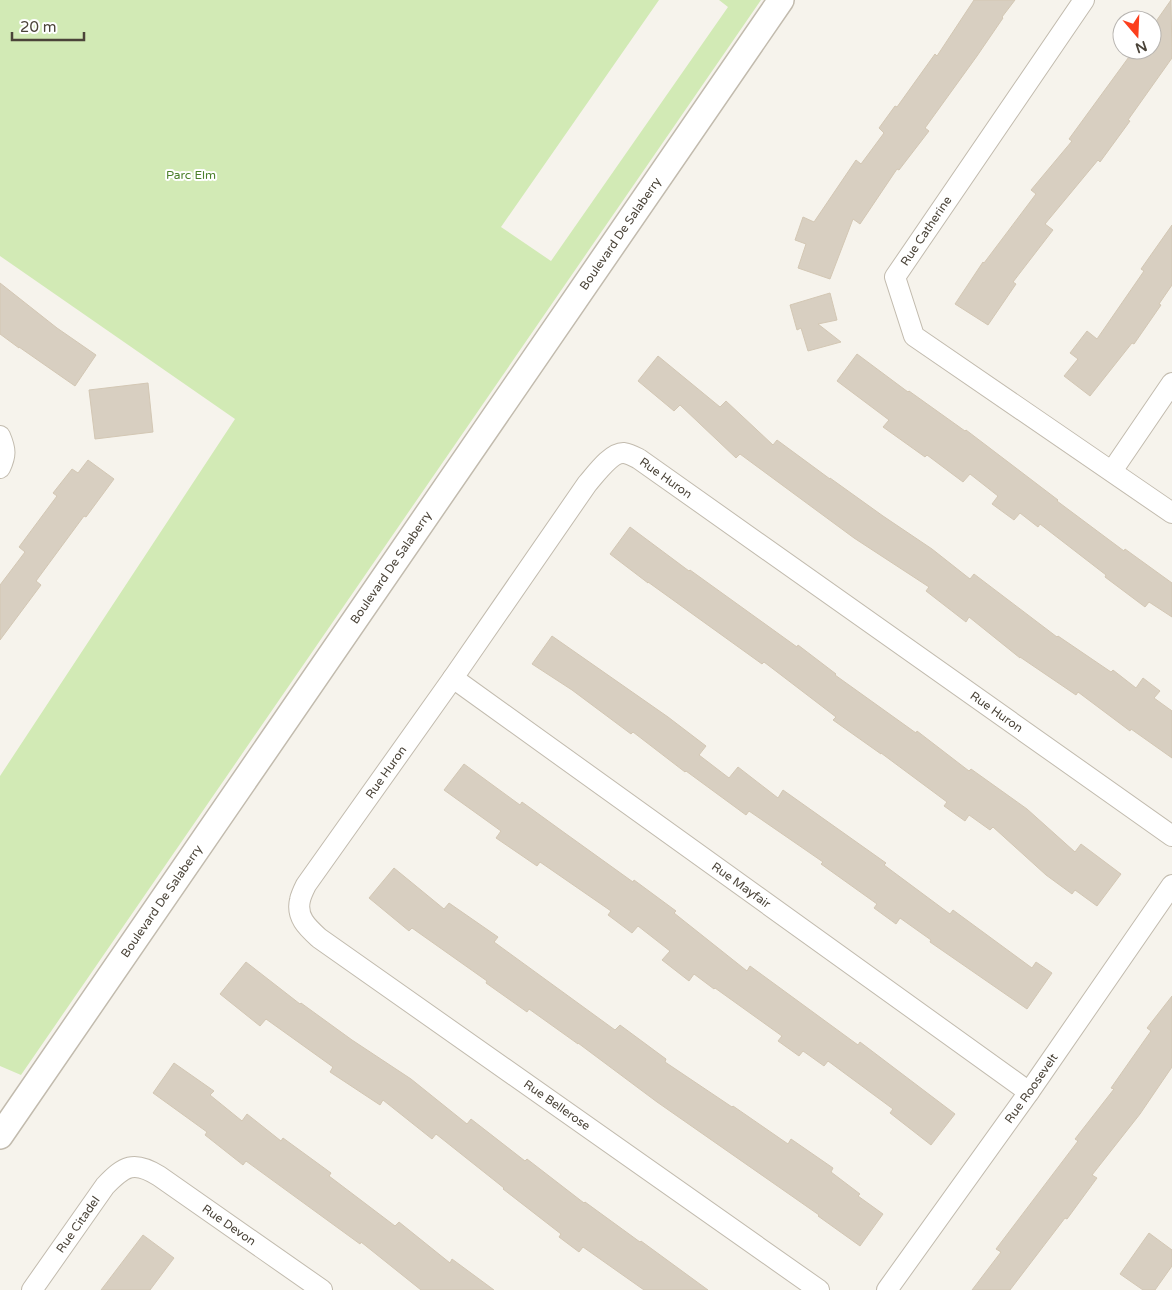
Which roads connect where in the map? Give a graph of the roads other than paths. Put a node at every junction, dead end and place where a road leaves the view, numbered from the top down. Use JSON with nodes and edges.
{"nodes":[{"id":1,"x":781,"y":0,"type":"edge"},
{"id":2,"x":1084,"y":0,"type":"edge"},
{"id":3,"x":1172,"y":383,"type":"edge"},
{"id":4,"x":0,"y":436,"type":"edge"},
{"id":5,"x":0,"y":468,"type":"edge"},
{"id":6,"x":1112,"y":470,"type":"junction"},
{"id":7,"x":1172,"y":513,"type":"edge"},
{"id":8,"x":453,"y":678,"type":"junction"},
{"id":9,"x":1172,"y":836,"type":"edge"},
{"id":10,"x":1172,"y":885,"type":"edge"},
{"id":11,"x":300,"y":915,"type":"joint"},
{"id":12,"x":1029,"y":1092,"type":"junction"},
{"id":13,"x":0,"y":1136,"type":"edge"},
{"id":14,"x":132,"y":1166,"type":"joint"},
{"id":15,"x":32,"y":1290,"type":"edge"},
{"id":16,"x":322,"y":1290,"type":"edge"},
{"id":17,"x":819,"y":1290,"type":"edge"},
{"id":18,"x":887,"y":1290,"type":"edge"}],
"edges":[{"from":1,"to":13,"type":"street","name":"Boulevard De Salaberry"},
{"from":2,"to":6,"type":"street","name":"Rue Catherine"},
{"from":3,"to":6,"type":"street"},
{"from":4,"to":5,"type":"street"},
{"from":6,"to":7,"type":"street","name":"Rue Catherine"},
{"from":8,"to":9,"type":"street","name":"Rue Huron"},
{"from":8,"to":11,"type":"street","name":"Rue Huron"},
{"from":8,"to":12,"type":"street","name":"Rue Mayfair"},
{"from":10,"to":12,"type":"street","name":"Rue Roosevelt"},
{"from":11,"to":17,"type":"street","name":"Rue Bellerose"},
{"from":12,"to":18,"type":"street","name":"Rue Roosevelt"},
{"from":14,"to":15,"type":"street","name":"Rue Citadel"},
{"from":14,"to":16,"type":"street","name":"Rue Devon"}]}
